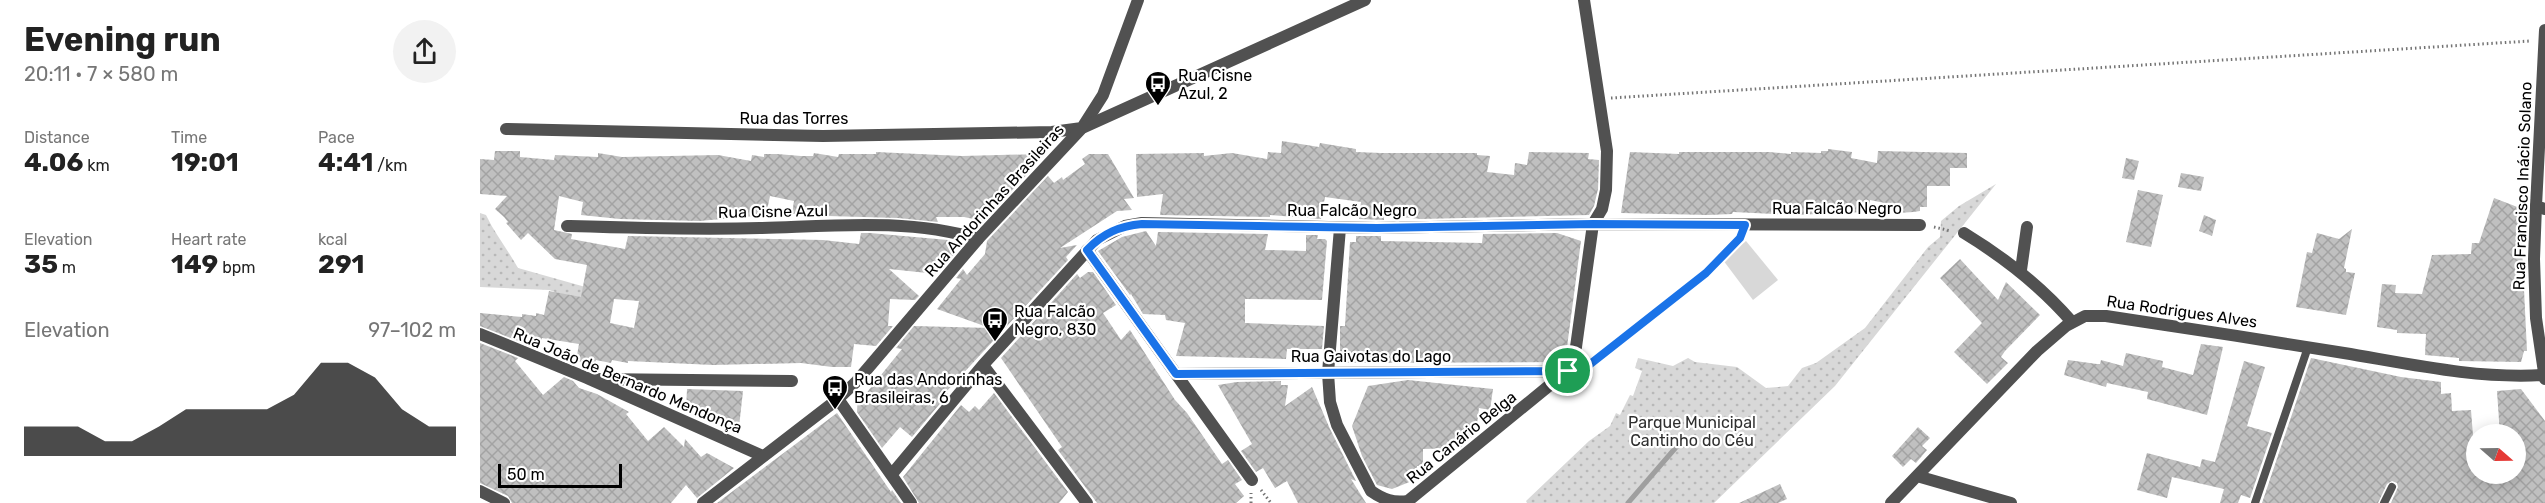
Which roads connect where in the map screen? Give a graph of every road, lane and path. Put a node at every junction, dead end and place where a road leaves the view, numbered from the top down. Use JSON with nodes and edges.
{"nodes":[{"id":1,"x":1138,"y":0,"type":"edge"},
{"id":2,"x":1365,"y":0,"type":"edge"},
{"id":3,"x":1584,"y":0,"type":"edge"},
{"id":4,"x":2544,"y":35,"type":"edge"},
{"id":5,"x":1600,"y":99,"type":"junction"},
{"id":6,"x":1082,"y":128,"type":"junction"},
{"id":7,"x":506,"y":129,"type":"dead end"},
{"id":8,"x":2540,"y":207,"type":"edge"},
{"id":9,"x":1593,"y":224,"type":"junction"},
{"id":10,"x":1745,"y":225,"type":"junction"},
{"id":11,"x":1920,"y":225,"type":"joint"},
{"id":12,"x":567,"y":226,"type":"dead end"},
{"id":13,"x":2027,"y":226,"type":"dead end"},
{"id":14,"x":1340,"y":228,"type":"junction"},
{"id":15,"x":1964,"y":233,"type":"joint"},
{"id":16,"x":978,"y":239,"type":"junction"},
{"id":17,"x":1087,"y":250,"type":"junction"},
{"id":18,"x":2021,"y":270,"type":"junction"},
{"id":19,"x":2072,"y":322,"type":"junction"},
{"id":20,"x":480,"y":334,"type":"edge"},
{"id":21,"x":2308,"y":347,"type":"junction"},
{"id":22,"x":983,"y":365,"type":"junction"},
{"id":23,"x":1568,"y":371,"type":"junction"},
{"id":24,"x":1328,"y":373,"type":"junction"},
{"id":25,"x":1176,"y":374,"type":"junction"},
{"id":26,"x":2544,"y":377,"type":"edge"},
{"id":27,"x":587,"y":378,"type":"junction"},
{"id":28,"x":792,"y":381,"type":"dead end"},
{"id":29,"x":838,"y":399,"type":"junction"},
{"id":30,"x":763,"y":456,"type":"junction"},
{"id":31,"x":892,"y":474,"type":"junction"},
{"id":32,"x":1917,"y":476,"type":"junction"},
{"id":33,"x":1252,"y":480,"type":"dead end"},
{"id":34,"x":2392,"y":487,"type":"dead end"},
{"id":35,"x":480,"y":491,"type":"edge"},
{"id":36,"x":504,"y":503,"type":"edge"},
{"id":37,"x":703,"y":503,"type":"edge"},
{"id":38,"x":911,"y":503,"type":"edge"},
{"id":39,"x":1088,"y":503,"type":"edge"},
{"id":40,"x":1891,"y":503,"type":"edge"},
{"id":41,"x":2011,"y":503,"type":"edge"},
{"id":42,"x":2255,"y":503,"type":"edge"},
{"id":43,"x":2384,"y":503,"type":"edge"}],
"edges":[{"from":1,"to":6,"type":"street"},
{"from":2,"to":6,"type":"street","name":"Rua Andorinhas Brasileiras"},
{"from":3,"to":5,"type":"street"},
{"from":4,"to":5,"type":"path"},
{"from":4,"to":8,"type":"street","name":"Rua Francisco Inácio Solano"},
{"from":5,"to":9,"type":"street"},
{"from":6,"to":7,"type":"street","name":"Rua das Torres"},
{"from":6,"to":16,"type":"street","name":"Rua Andorinhas Brasileiras"},
{"from":8,"to":26,"type":"street","name":"Rua Francisco Inácio Solano"},
{"from":9,"to":10,"type":"street","name":"Rua Falcão Negro"},
{"from":9,"to":14,"type":"street","name":"Rua Falcão Negro"},
{"from":9,"to":23,"type":"street"},
{"from":10,"to":11,"type":"street","name":"Rua Falcão Negro"},
{"from":10,"to":23,"type":"path"},
{"from":11,"to":15,"type":"path"},
{"from":12,"to":16,"type":"street","name":"Rua Cisne Azul"},
{"from":13,"to":18,"type":"street"},
{"from":14,"to":17,"type":"street","name":"Rua Falcão Negro"},
{"from":14,"to":24,"type":"street","name":"Rua Canário Belga"},
{"from":15,"to":18,"type":"street"},
{"from":16,"to":29,"type":"street","name":"Rua Andorinhas Brasileiras"},
{"from":17,"to":22,"type":"street","name":"Rua Falcão Negro"},
{"from":17,"to":25,"type":"street"},
{"from":18,"to":19,"type":"street"},
{"from":19,"to":21,"type":"street","name":"Rua Rodrigues Alves"},
{"from":19,"to":32,"type":"street","name":"Rua Rodrigues Alves"},
{"from":20,"to":27,"type":"street","name":"Rua João de Bernardo Mendonça"},
{"from":21,"to":26,"type":"street","name":"Rua Rodrigues Alves"},
{"from":21,"to":42,"type":"lane"},
{"from":22,"to":31,"type":"street","name":"Rua Falcão Negro"},
{"from":22,"to":39,"type":"street"},
{"from":23,"to":24,"type":"street","name":"Rua Gaivotas do Lago"},
{"from":23,"to":24,"type":"street","name":"Rua Canário Belga"},
{"from":24,"to":25,"type":"street","name":"Rua Gaivotas do Lago"},
{"from":25,"to":33,"type":"street"},
{"from":27,"to":28,"type":"street"},
{"from":27,"to":30,"type":"street","name":"Rua João de Bernardo Mendonça"},
{"from":29,"to":30,"type":"street","name":"Rua Andorinhas Brasileiras"},
{"from":29,"to":31,"type":"street"},
{"from":30,"to":37,"type":"street","name":"Rua Andorinhas Brasileiras"},
{"from":31,"to":38,"type":"street"},
{"from":32,"to":40,"type":"street","name":"Rua Rodrigues Alves"},
{"from":32,"to":41,"type":"street"},
{"from":34,"to":43,"type":"lane"},
{"from":35,"to":36,"type":"street"}]}
